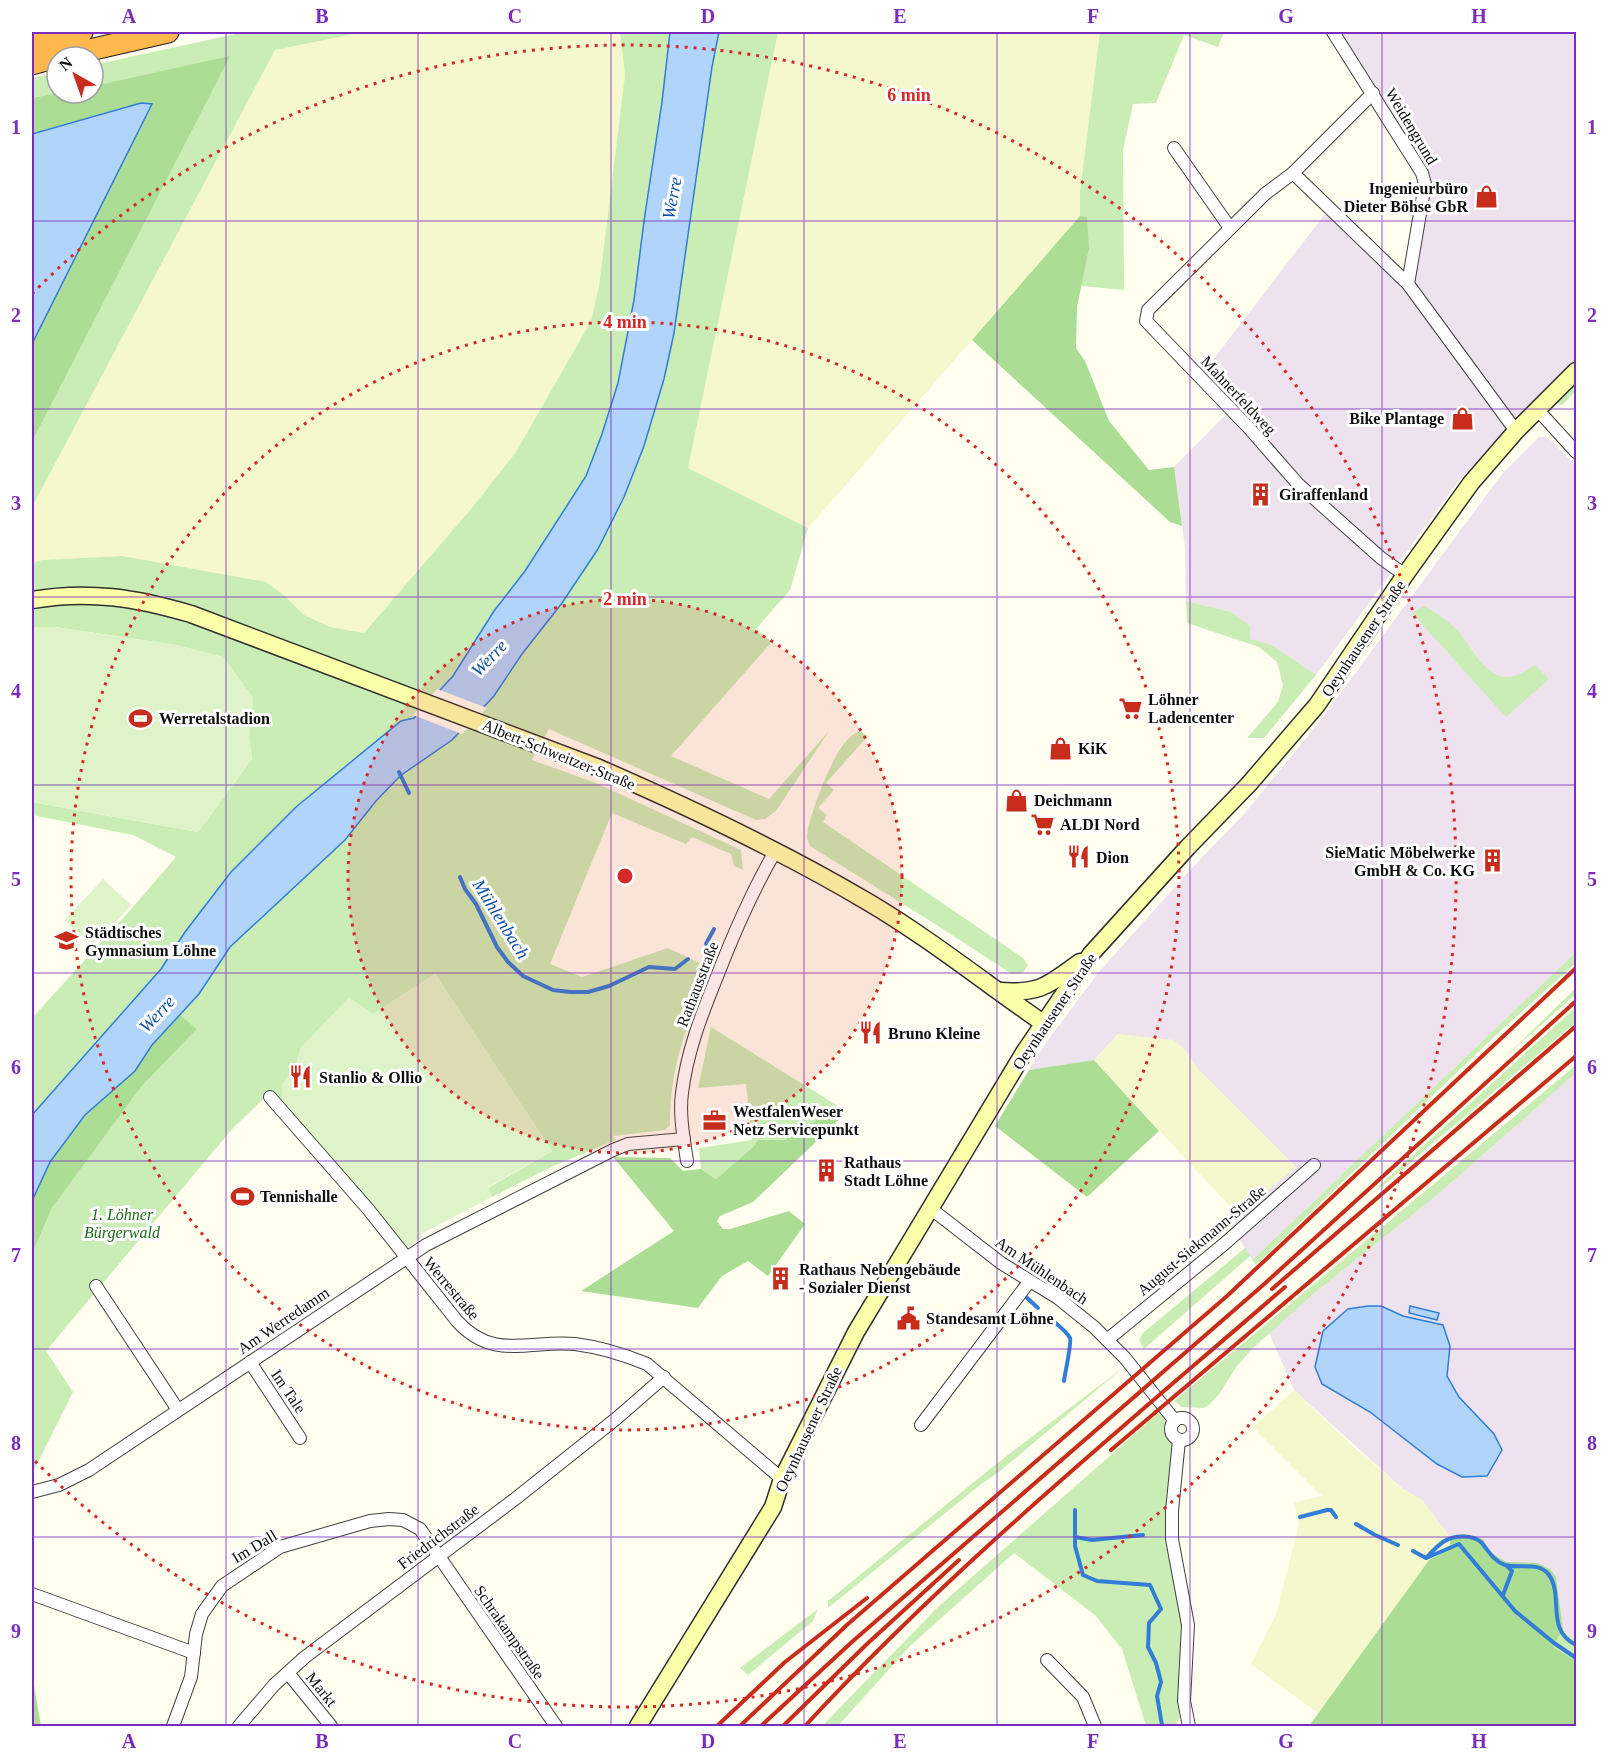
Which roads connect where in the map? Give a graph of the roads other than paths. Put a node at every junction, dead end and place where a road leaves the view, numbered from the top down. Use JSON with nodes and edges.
{"nodes":[{"id":1,"x":82,"y":32,"type":"edge"},
{"id":2,"x":168,"y":32,"type":"edge"},
{"id":3,"x":1333,"y":32,"type":"edge"},
{"id":4,"x":32,"y":44,"type":"edge"},
{"id":5,"x":105,"y":46,"type":"edge"},
{"id":6,"x":1372,"y":93,"type":"junction"},
{"id":7,"x":1174,"y":148,"type":"dead end"},
{"id":8,"x":1293,"y":173,"type":"junction"},
{"id":9,"x":1230,"y":228,"type":"junction"},
{"id":10,"x":1408,"y":284,"type":"junction"},
{"id":11,"x":1576,"y":370,"type":"edge"},
{"id":12,"x":1537,"y":409,"type":"junction"},
{"id":13,"x":1516,"y":431,"type":"junction"},
{"id":14,"x":1576,"y":452,"type":"edge"},
{"id":15,"x":1405,"y":575,"type":"junction"},
{"id":16,"x":32,"y":600,"type":"edge"},
{"id":17,"x":776,"y":850,"type":"junction"},
{"id":18,"x":1091,"y":954,"type":"junction"},
{"id":19,"x":1000,"y":992,"type":"junction"},
{"id":20,"x":1043,"y":1023,"type":"junction"},
{"id":21,"x":270,"y":1097,"type":"dead end"},
{"id":22,"x":684,"y":1139,"type":"junction"},
{"id":23,"x":687,"y":1161,"type":"dead end"},
{"id":24,"x":1314,"y":1165,"type":"dead end"},
{"id":25,"x":930,"y":1208,"type":"junction"},
{"id":26,"x":406,"y":1257,"type":"junction"},
{"id":27,"x":1029,"y":1282,"type":"junction"},
{"id":28,"x":96,"y":1286,"type":"dead end"},
{"id":29,"x":1107,"y":1340,"type":"junction"},
{"id":30,"x":250,"y":1362,"type":"junction"},
{"id":31,"x":664,"y":1377,"type":"junction"},
{"id":32,"x":178,"y":1410,"type":"junction"},
{"id":33,"x":1175,"y":1421,"type":"junction"},
{"id":34,"x":921,"y":1425,"type":"dead end"},
{"id":35,"x":300,"y":1438,"type":"dead end"},
{"id":36,"x":1179,"y":1440,"type":"junction"},
{"id":37,"x":782,"y":1479,"type":"junction"},
{"id":38,"x":32,"y":1492,"type":"edge"},
{"id":39,"x":437,"y":1556,"type":"junction"},
{"id":40,"x":32,"y":1594,"type":"edge"},
{"id":41,"x":194,"y":1653,"type":"junction"},
{"id":42,"x":1047,"y":1660,"type":"dead end"},
{"id":43,"x":288,"y":1673,"type":"junction"},
{"id":44,"x":1186,"y":1725,"type":"edge"},
{"id":45,"x":173,"y":1726,"type":"edge"},
{"id":46,"x":239,"y":1726,"type":"edge"},
{"id":47,"x":331,"y":1726,"type":"edge"},
{"id":48,"x":556,"y":1726,"type":"edge"},
{"id":49,"x":638,"y":1726,"type":"edge"},
{"id":50,"x":1095,"y":1726,"type":"edge"}],
"edges":[{"from":1,"to":4,"type":"highway"},
{"from":2,"to":5,"type":"highway"},
{"from":3,"to":6,"type":"street","name":"Weidengrund"},
{"from":6,"to":8,"type":"street","name":"Mahnerfeldweg"},
{"from":6,"to":10,"type":"street","name":"Weidengrund"},
{"from":7,"to":9,"type":"street"},
{"from":8,"to":9,"type":"street","name":"Mahnerfeldweg"},
{"from":8,"to":10,"type":"street"},
{"from":9,"to":15,"type":"street","name":"Mahnerfeldweg"},
{"from":10,"to":13,"type":"street"},
{"from":11,"to":12,"type":"main road","name":"Oeynhausener Straße"},
{"from":12,"to":13,"type":"main road","name":"Oeynhausener Straße"},
{"from":12,"to":14,"type":"street"},
{"from":13,"to":15,"type":"main road","name":"Oeynhausener Straße"},
{"from":15,"to":18,"type":"main road","name":"Oeynhausener Straße"},
{"from":16,"to":17,"type":"main road","name":"Albert-Schweitzer-Straße"},
{"from":17,"to":19,"type":"main road","name":"Albert-Schweitzer-Straße"},
{"from":17,"to":22,"type":"street","name":"Rathausstraße"},
{"from":18,"to":19,"type":"main road"},
{"from":18,"to":20,"type":"main road","name":"Oeynhausener Straße"},
{"from":19,"to":20,"type":"main road","name":"Albert-Schweitzer-Straße"},
{"from":20,"to":25,"type":"main road","name":"Oeynhausener Straße"},
{"from":21,"to":26,"type":"street","name":"Werrestraße"},
{"from":22,"to":23,"type":"street","name":"Rathausstraße"},
{"from":22,"to":26,"type":"street"},
{"from":24,"to":29,"type":"street","name":"August-Siekmann-Straße"},
{"from":25,"to":27,"type":"street","name":"Am Mühlenbach"},
{"from":25,"to":37,"type":"main road","name":"Oeynhausener Straße"},
{"from":26,"to":30,"type":"street","name":"Am Werredamm"},
{"from":26,"to":31,"type":"street","name":"Werrestraße"},
{"from":27,"to":29,"type":"street","name":"Am Mühlenbach"},
{"from":27,"to":34,"type":"street"},
{"from":28,"to":32,"type":"street"},
{"from":29,"to":33,"type":"street","name":"Am Mühlenbach"},
{"from":30,"to":32,"type":"street","name":"Am Werredamm"},
{"from":30,"to":35,"type":"street","name":"Im Tale"},
{"from":31,"to":37,"type":"street","name":"Werrestraße"},
{"from":31,"to":39,"type":"street","name":"Friedrichstraße"},
{"from":32,"to":38,"type":"street","name":"Am Werredamm"},
{"from":33,"to":36,"type":"street"},
{"from":33,"to":36,"type":"street"},
{"from":36,"to":44,"type":"street"},
{"from":37,"to":49,"type":"main road","name":"Oeynhausener Straße"},
{"from":39,"to":41,"type":"street","name":"Im Dall"},
{"from":39,"to":43,"type":"street","name":"Friedrichstraße"},
{"from":39,"to":48,"type":"street","name":"Schrakampstraße"},
{"from":40,"to":41,"type":"street"},
{"from":41,"to":45,"type":"street","name":"Im Dall"},
{"from":42,"to":50,"type":"street"},
{"from":43,"to":46,"type":"street","name":"Friedrichstraße"},
{"from":43,"to":47,"type":"street","name":"Markt"}]}
